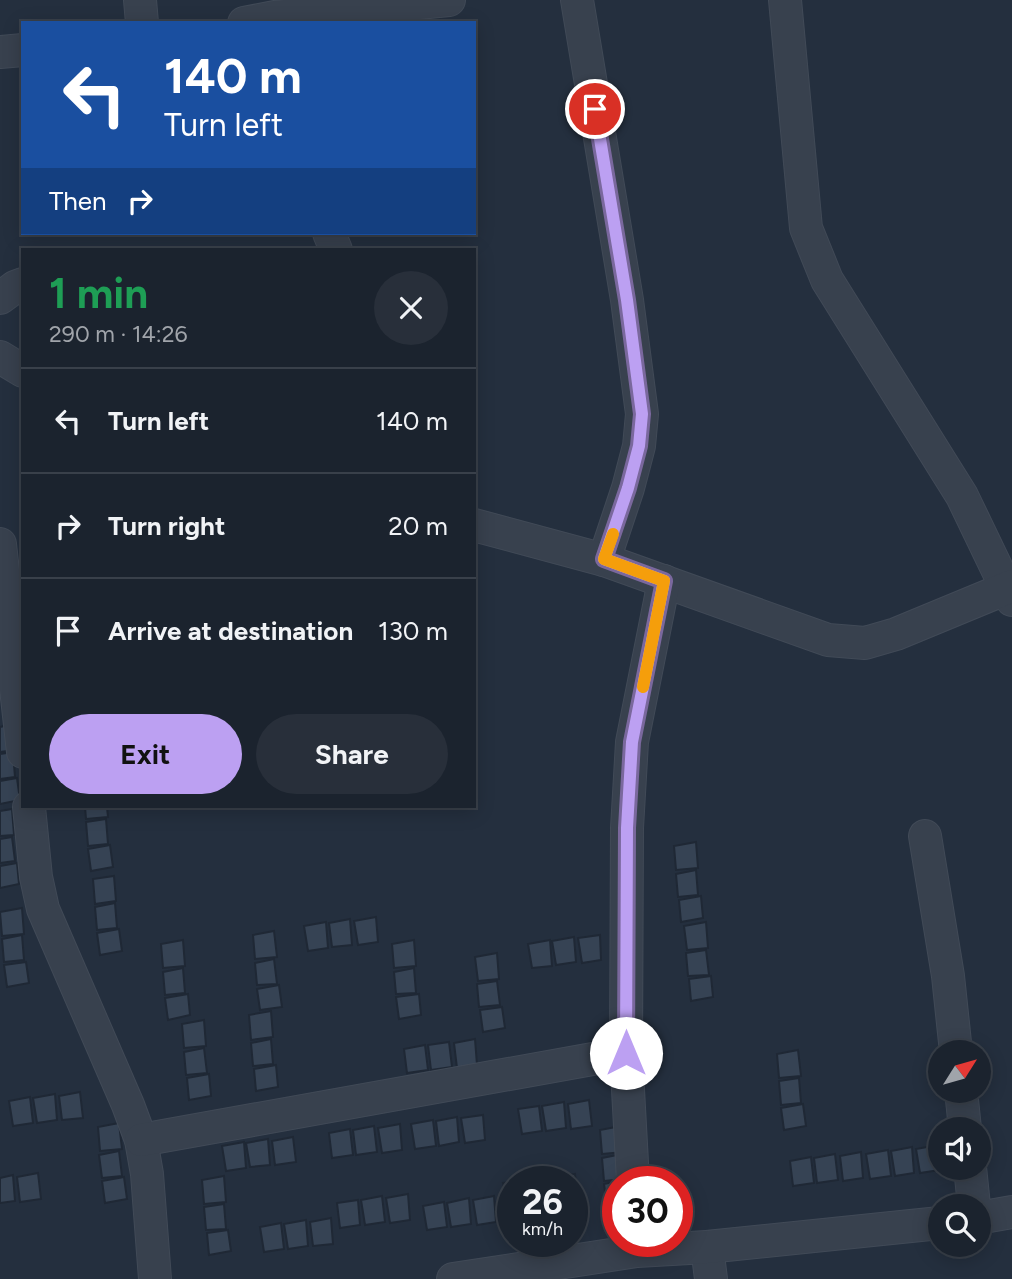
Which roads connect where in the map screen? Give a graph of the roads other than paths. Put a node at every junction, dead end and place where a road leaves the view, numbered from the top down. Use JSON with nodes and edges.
{"nodes":[{"id":1,"x":140,"y":0,"type":"edge"},
{"id":2,"x":444,"y":0,"type":"edge"},
{"id":3,"x":449,"y":0,"type":"edge"},
{"id":4,"x":577,"y":0,"type":"edge"},
{"id":5,"x":785,"y":0,"type":"edge"},
{"id":6,"x":275,"y":13,"type":"edge"},
{"id":7,"x":142,"y":21,"type":"edge"},
{"id":8,"x":250,"y":21,"type":"edge"},
{"id":9,"x":21,"y":50,"type":"edge"},
{"id":10,"x":0,"y":52,"type":"edge"},
{"id":11,"x":21,"y":286,"type":"edge"},
{"id":12,"x":0,"y":298,"type":"edge"},
{"id":13,"x":0,"y":357,"type":"edge"},
{"id":14,"x":21,"y":370,"type":"edge"},
{"id":15,"x":476,"y":525,"type":"edge"},
{"id":16,"x":6,"y":549,"type":"edge"},
{"id":17,"x":604,"y":559,"type":"junction"},
{"id":18,"x":664,"y":581,"type":"junction"},
{"id":19,"x":1010,"y":591,"type":"edge"},
{"id":20,"x":21,"y":728,"type":"edge"},
{"id":21,"x":29,"y":808,"type":"edge"},
{"id":22,"x":925,"y":836,"type":"dead end"},
{"id":23,"x":955,"y":1040,"type":"edge"},
{"id":24,"x":626,"y":1053,"type":"junction"},
{"id":25,"x":141,"y":1140,"type":"junction"},
{"id":26,"x":632,"y":1166,"type":"edge"},
{"id":27,"x":1012,"y":1212,"type":"edge"},
{"id":28,"x":991,"y":1216,"type":"edge"},
{"id":29,"x":928,"y":1224,"type":"edge"},
{"id":30,"x":693,"y":1247,"type":"edge"},
{"id":31,"x":707,"y":1247,"type":"junction"},
{"id":32,"x":602,"y":1255,"type":"edge"},
{"id":33,"x":520,"y":1275,"type":"edge"},
{"id":34,"x":461,"y":1278,"type":"edge"},
{"id":35,"x":155,"y":1279,"type":"edge"},
{"id":36,"x":711,"y":1279,"type":"edge"}],
"edges":[{"from":1,"to":7,"type":"street"},
{"from":2,"to":3,"type":"street"},
{"from":2,"to":6,"type":"street"},
{"from":4,"to":17,"type":"street"},
{"from":5,"to":19,"type":"street"},
{"from":6,"to":8,"type":"street"},
{"from":9,"to":10,"type":"street"},
{"from":11,"to":12,"type":"street"},
{"from":13,"to":14,"type":"street"},
{"from":15,"to":17,"type":"street"},
{"from":16,"to":20,"type":"street"},
{"from":17,"to":18,"type":"street"},
{"from":18,"to":19,"type":"street"},
{"from":18,"to":24,"type":"street"},
{"from":21,"to":25,"type":"street"},
{"from":22,"to":23,"type":"street"},
{"from":24,"to":25,"type":"street"},
{"from":24,"to":26,"type":"street"},
{"from":25,"to":35,"type":"street"},
{"from":27,"to":28,"type":"street"},
{"from":29,"to":31,"type":"street"},
{"from":30,"to":31,"type":"street"},
{"from":31,"to":36,"type":"street"},
{"from":32,"to":33,"type":"street"},
{"from":33,"to":34,"type":"street"}]}
